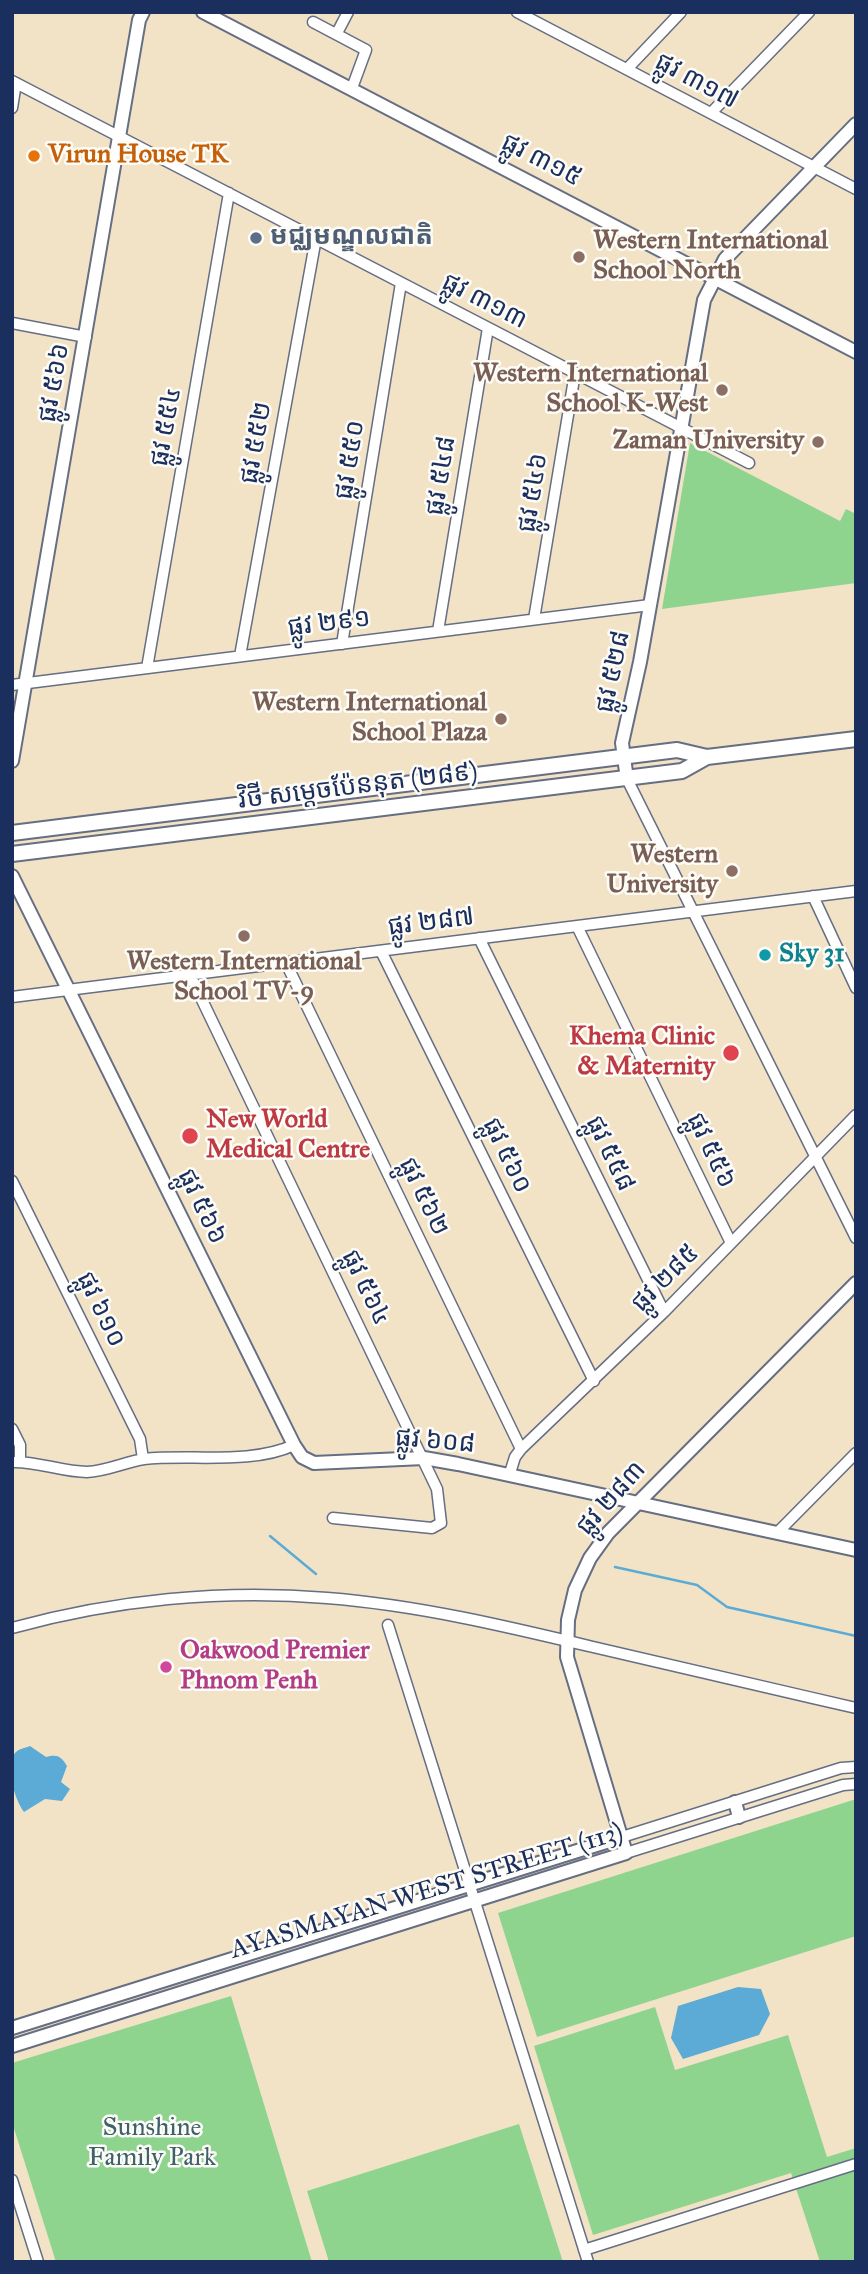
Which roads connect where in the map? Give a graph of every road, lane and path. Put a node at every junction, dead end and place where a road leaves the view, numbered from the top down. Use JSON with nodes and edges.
{"nodes":[{"id":1,"x":143,"y":12,"type":"edge"},
{"id":2,"x":203,"y":12,"type":"edge"},
{"id":3,"x":348,"y":12,"type":"edge"},
{"id":4,"x":517,"y":12,"type":"edge"},
{"id":5,"x":543,"y":12,"type":"edge"},
{"id":6,"x":681,"y":12,"type":"edge"},
{"id":7,"x":809,"y":12,"type":"edge"},
{"id":8,"x":313,"y":22,"type":"dead end"},
{"id":9,"x":534,"y":22,"type":"junction"},
{"id":10,"x":337,"y":33,"type":"junction"},
{"id":11,"x":627,"y":69,"type":"junction"},
{"id":12,"x":14,"y":82,"type":"edge"},
{"id":13,"x":352,"y":88,"type":"junction"},
{"id":14,"x":12,"y":108,"type":"edge"},
{"id":15,"x":711,"y":113,"type":"junction"},
{"id":16,"x":856,"y":124,"type":"edge"},
{"id":17,"x":120,"y":137,"type":"junction"},
{"id":18,"x":814,"y":168,"type":"junction"},
{"id":19,"x":856,"y":189,"type":"edge"},
{"id":20,"x":229,"y":193,"type":"junction"},
{"id":21,"x":316,"y":238,"type":"junction"},
{"id":22,"x":714,"y":276,"type":"junction"},
{"id":23,"x":401,"y":283,"type":"junction"},
{"id":24,"x":12,"y":323,"type":"edge"},
{"id":25,"x":488,"y":328,"type":"junction"},
{"id":26,"x":86,"y":337,"type":"junction"},
{"id":27,"x":856,"y":352,"type":"edge"},
{"id":28,"x":575,"y":373,"type":"junction"},
{"id":29,"x":681,"y":428,"type":"junction"},
{"id":30,"x":749,"y":463,"type":"dead end"},
{"id":31,"x":650,"y":605,"type":"junction"},
{"id":32,"x":534,"y":619,"type":"junction"},
{"id":33,"x":438,"y":631,"type":"junction"},
{"id":34,"x":342,"y":644,"type":"junction"},
{"id":35,"x":240,"y":656,"type":"junction"},
{"id":36,"x":147,"y":668,"type":"junction"},
{"id":37,"x":26,"y":683,"type":"junction"},
{"id":38,"x":12,"y":685,"type":"edge"},
{"id":39,"x":856,"y":738,"type":"edge"},
{"id":40,"x":624,"y":757,"type":"junction"},
{"id":41,"x":707,"y":757,"type":"junction"},
{"id":42,"x":12,"y":761,"type":"edge"},
{"id":43,"x":627,"y":779,"type":"junction"},
{"id":44,"x":143,"y":817,"type":"junction"},
{"id":45,"x":12,"y":833,"type":"edge"},
{"id":46,"x":146,"y":839,"type":"junction"},
{"id":47,"x":12,"y":855,"type":"edge"},
{"id":48,"x":12,"y":876,"type":"edge"},
{"id":49,"x":856,"y":891,"type":"edge"},
{"id":50,"x":813,"y":896,"type":"junction"},
{"id":51,"x":695,"y":911,"type":"junction"},
{"id":52,"x":577,"y":926,"type":"junction"},
{"id":53,"x":479,"y":938,"type":"junction"},
{"id":54,"x":381,"y":951,"type":"junction"},
{"id":55,"x":286,"y":963,"type":"junction"},
{"id":56,"x":190,"y":975,"type":"junction"},
{"id":57,"x":856,"y":988,"type":"edge"},
{"id":58,"x":69,"y":990,"type":"junction"},
{"id":59,"x":12,"y":997,"type":"edge"},
{"id":60,"x":856,"y":1115,"type":"edge"},
{"id":61,"x":814,"y":1158,"type":"junction"},
{"id":62,"x":12,"y":1181,"type":"edge"},
{"id":63,"x":856,"y":1238,"type":"edge"},
{"id":64,"x":731,"y":1243,"type":"junction"},
{"id":65,"x":856,"y":1283,"type":"edge"},
{"id":66,"x":664,"y":1312,"type":"junction"},
{"id":67,"x":594,"y":1381,"type":"junction"},
{"id":68,"x":12,"y":1429,"type":"edge"},
{"id":69,"x":294,"y":1446,"type":"junction"},
{"id":70,"x":522,"y":1449,"type":"junction"},
{"id":71,"x":856,"y":1453,"type":"edge"},
{"id":72,"x":424,"y":1458,"type":"junction"},
{"id":73,"x":142,"y":1459,"type":"junction"},
{"id":74,"x":16,"y":1462,"type":"edge"},
{"id":75,"x":510,"y":1473,"type":"junction"},
{"id":76,"x":638,"y":1503,"type":"junction"},
{"id":77,"x":333,"y":1518,"type":"dead end"},
{"id":78,"x":778,"y":1532,"type":"junction"},
{"id":79,"x":856,"y":1550,"type":"edge"},
{"id":80,"x":387,"y":1625,"type":"dead end"},
{"id":81,"x":12,"y":1628,"type":"edge"},
{"id":82,"x":567,"y":1641,"type":"junction"},
{"id":83,"x":856,"y":1708,"type":"edge"},
{"id":84,"x":856,"y":1767,"type":"edge"},
{"id":85,"x":856,"y":1784,"type":"edge"},
{"id":86,"x":734,"y":1802,"type":"junction"},
{"id":87,"x":739,"y":1817,"type":"junction"},
{"id":88,"x":622,"y":1838,"type":"junction"},
{"id":89,"x":626,"y":1853,"type":"junction"},
{"id":90,"x":470,"y":1885,"type":"junction"},
{"id":91,"x":475,"y":1901,"type":"junction"},
{"id":92,"x":370,"y":1916,"type":"junction"},
{"id":93,"x":375,"y":1933,"type":"junction"},
{"id":94,"x":147,"y":1986,"type":"junction"},
{"id":95,"x":153,"y":2002,"type":"junction"},
{"id":96,"x":12,"y":2028,"type":"edge"},
{"id":97,"x":12,"y":2046,"type":"edge"},
{"id":98,"x":856,"y":2164,"type":"edge"},
{"id":99,"x":12,"y":2180,"type":"edge"},
{"id":100,"x":584,"y":2250,"type":"junction"},
{"id":101,"x":38,"y":2262,"type":"edge"},
{"id":102,"x":588,"y":2262,"type":"edge"}],
"edges":[{"from":1,"to":17,"type":"street","name":"ផ្លូវ ៥៦៦"},
{"from":2,"to":13,"type":"street","name":"ផ្លូវ ៣១៥"},
{"from":3,"to":10,"type":"street"},
{"from":4,"to":9,"type":"street","name":"ផ្លូវ ៣១៧"},
{"from":5,"to":9,"type":"street"},
{"from":6,"to":11,"type":"street"},
{"from":7,"to":15,"type":"street"},
{"from":8,"to":10,"type":"street"},
{"from":9,"to":11,"type":"street","name":"ផ្លូវ ៣១៧"},
{"from":10,"to":13,"type":"street"},
{"from":11,"to":15,"type":"street","name":"ផ្លូវ ៣១៧"},
{"from":12,"to":14,"type":"street"},
{"from":12,"to":17,"type":"street","name":"ផ្លូវ ៣១៣"},
{"from":13,"to":22,"type":"street","name":"ផ្លូវ ៣១៥"},
{"from":15,"to":18,"type":"street","name":"ផ្លូវ ៣១៧"},
{"from":16,"to":18,"type":"street","name":"ផ្លូវ ៥២៨"},
{"from":17,"to":20,"type":"street","name":"ផ្លូវ ៣១៣"},
{"from":17,"to":26,"type":"street","name":"ផ្លូវ ៥៦៦"},
{"from":18,"to":19,"type":"street","name":"ផ្លូវ ៣១៧"},
{"from":18,"to":22,"type":"street","name":"ផ្លូវ ៥២៨"},
{"from":20,"to":21,"type":"street","name":"ផ្លូវ ៣១៣"},
{"from":20,"to":36,"type":"street","name":"ផ្លូវ ៥៥៤"},
{"from":21,"to":23,"type":"street","name":"ផ្លូវ ៣១៣"},
{"from":21,"to":35,"type":"street","name":"ផ្លូវ ៥៥២"},
{"from":22,"to":27,"type":"street","name":"ផ្លូវ ៣១៥"},
{"from":22,"to":29,"type":"street","name":"ផ្លូវ ៥២៨"},
{"from":23,"to":25,"type":"street","name":"ផ្លូវ ៣១៣"},
{"from":23,"to":34,"type":"street","name":"ផ្លូវ ៥៥០"},
{"from":24,"to":26,"type":"street"},
{"from":25,"to":28,"type":"street","name":"ផ្លូវ ៣១៣"},
{"from":25,"to":33,"type":"street","name":"ផ្លូវ ៥៤៨"},
{"from":26,"to":37,"type":"street","name":"ផ្លូវ ៥៦៦"},
{"from":28,"to":29,"type":"street","name":"ផ្លូវ ៣១៣"},
{"from":28,"to":32,"type":"street","name":"ផ្លូវ ៥៤៦"},
{"from":29,"to":30,"type":"street","name":"ផ្លូវ ៣១៣"},
{"from":29,"to":31,"type":"street","name":"ផ្លូវ ៥២៨"},
{"from":31,"to":32,"type":"street","name":"ផ្លូវ ២៩១"},
{"from":31,"to":40,"type":"street","name":"ផ្លូវ ៥២៨"},
{"from":32,"to":33,"type":"street","name":"ផ្លូវ ២៩១"},
{"from":33,"to":34,"type":"street","name":"ផ្លូវ ២៩១"},
{"from":34,"to":35,"type":"street","name":"ផ្លូវ ២៩១"},
{"from":35,"to":36,"type":"street","name":"ផ្លូវ ២៩១"},
{"from":36,"to":37,"type":"street","name":"ផ្លូវ ២៩១"},
{"from":37,"to":38,"type":"street","name":"ផ្លូវ ២៩១"},
{"from":37,"to":42,"type":"street","name":"ផ្លូវ ៥៦៦"},
{"from":39,"to":41,"type":"main road","name":"វិថី សម្តេចប៉ែននុត (២៨៩)"},
{"from":40,"to":41,"type":"main road","name":"វិថី សម្តេចប៉ែននុត (២៨៩)"},
{"from":40,"to":43,"type":"street","name":"ផ្លូវ ៥២៨"},
{"from":40,"to":44,"type":"main road","name":"វិថី សម្តេចប៉ែននុត (២៨៩)"},
{"from":41,"to":43,"type":"main road","name":"វិថី សម្តេចប៉ែននុត (២៨៩)"},
{"from":43,"to":46,"type":"main road","name":"វិថី សម្តេចប៉ែននុត (២៨៩)"},
{"from":43,"to":51,"type":"street","name":"ផ្លូវ ៥២៨"},
{"from":44,"to":45,"type":"main road","name":"វិថី សម្តេចប៉ែននុត (២៨៩)"},
{"from":44,"to":46,"type":"main road"},
{"from":46,"to":47,"type":"main road","name":"វិថី សម្តេចប៉ែននុត (២៨៩)"},
{"from":48,"to":58,"type":"street","name":"ផ្លូវ ៥៦៦"},
{"from":49,"to":50,"type":"street","name":"ផ្លូវ ២៨៧"},
{"from":50,"to":51,"type":"street","name":"ផ្លូវ ២៨៧"},
{"from":50,"to":57,"type":"street"},
{"from":51,"to":52,"type":"street","name":"ផ្លូវ ២៨៧"},
{"from":51,"to":61,"type":"street","name":"ផ្លូវ ៥២៨"},
{"from":52,"to":53,"type":"street","name":"ផ្លូវ ២៨៧"},
{"from":52,"to":64,"type":"street","name":"ផ្លូវ ៥៥៦"},
{"from":53,"to":54,"type":"street","name":"ផ្លូវ ២៨៧"},
{"from":53,"to":66,"type":"street","name":"ផ្លូវ ៥៥៨"},
{"from":54,"to":55,"type":"street","name":"ផ្លូវ ២៨៧"},
{"from":54,"to":67,"type":"street","name":"ផ្លូវ ៥៦០"},
{"from":55,"to":56,"type":"street","name":"ផ្លូវ ២៨៧"},
{"from":55,"to":70,"type":"street","name":"ផ្លូវ ៥៦២"},
{"from":56,"to":58,"type":"street","name":"ផ្លូវ ២៨៧"},
{"from":56,"to":72,"type":"street","name":"ផ្លូវ ៥៦៤"},
{"from":58,"to":59,"type":"street","name":"ផ្លូវ ២៨៧"},
{"from":58,"to":69,"type":"street","name":"ផ្លូវ ៥៦៦"},
{"from":60,"to":61,"type":"street","name":"ផ្លូវ ២៨៥"},
{"from":61,"to":63,"type":"street","name":"ផ្លូវ ៥២៨"},
{"from":61,"to":64,"type":"street","name":"ផ្លូវ ២៨៥"},
{"from":62,"to":73,"type":"street","name":"ផ្លូវ ៦១០"},
{"from":64,"to":66,"type":"street","name":"ផ្លូវ ២៨៥"},
{"from":65,"to":76,"type":"street","name":"ផ្លូវ ២៨៣"},
{"from":66,"to":67,"type":"street","name":"ផ្លូវ ២៨៥"},
{"from":67,"to":70,"type":"street","name":"ផ្លូវ ២៨៥"},
{"from":68,"to":74,"type":"street"},
{"from":69,"to":72,"type":"street","name":"ផ្លូវ ៦០៨"},
{"from":69,"to":73,"type":"street"},
{"from":70,"to":75,"type":"street","name":"ផ្លូវ ២៨៥"},
{"from":71,"to":78,"type":"street"},
{"from":72,"to":75,"type":"street","name":"ផ្លូវ ៦០៨"},
{"from":72,"to":77,"type":"street","name":"ផ្លូវ ៥៦៤"},
{"from":73,"to":74,"type":"street"},
{"from":75,"to":76,"type":"street","name":"ផ្លូវ ៦០៨"},
{"from":76,"to":78,"type":"street","name":"ផ្លូវ ៦០៨"},
{"from":76,"to":82,"type":"street","name":"ផ្លូវ ២៨៣"},
{"from":78,"to":79,"type":"street","name":"ផ្លូវ ៦០៨"},
{"from":80,"to":90,"type":"street"},
{"from":81,"to":82,"type":"street"},
{"from":82,"to":83,"type":"street"},
{"from":82,"to":88,"type":"street","name":"ផ្លូវ ២៨៣"},
{"from":84,"to":86,"type":"street","name":"AYASMAYAN WEST STREET (113)"},
{"from":85,"to":87,"type":"street","name":"AYASMAYAN WEST STREET (113)"},
{"from":86,"to":87,"type":"street"},
{"from":86,"to":88,"type":"street","name":"AYASMAYAN WEST STREET (113)"},
{"from":87,"to":89,"type":"street","name":"AYASMAYAN WEST STREET (113)"},
{"from":88,"to":89,"type":"street","name":"ផ្លូវ ២៨៣"},
{"from":88,"to":90,"type":"street","name":"AYASMAYAN WEST STREET (113)"},
{"from":89,"to":91,"type":"street","name":"AYASMAYAN WEST STREET (113)"},
{"from":90,"to":91,"type":"street"},
{"from":90,"to":92,"type":"street","name":"AYASMAYAN WEST STREET (113)"},
{"from":91,"to":93,"type":"street","name":"AYASMAYAN WEST STREET (113)"},
{"from":91,"to":100,"type":"street"},
{"from":92,"to":93,"type":"street"},
{"from":92,"to":94,"type":"street","name":"AYASMAYAN WEST STREET (113)"},
{"from":93,"to":95,"type":"street","name":"AYASMAYAN WEST STREET (113)"},
{"from":94,"to":95,"type":"street"},
{"from":94,"to":96,"type":"street","name":"AYASMAYAN WEST STREET (113)"},
{"from":95,"to":97,"type":"street","name":"AYASMAYAN WEST STREET (113)"},
{"from":98,"to":100,"type":"street"},
{"from":99,"to":101,"type":"street"},
{"from":100,"to":102,"type":"street"}]}
